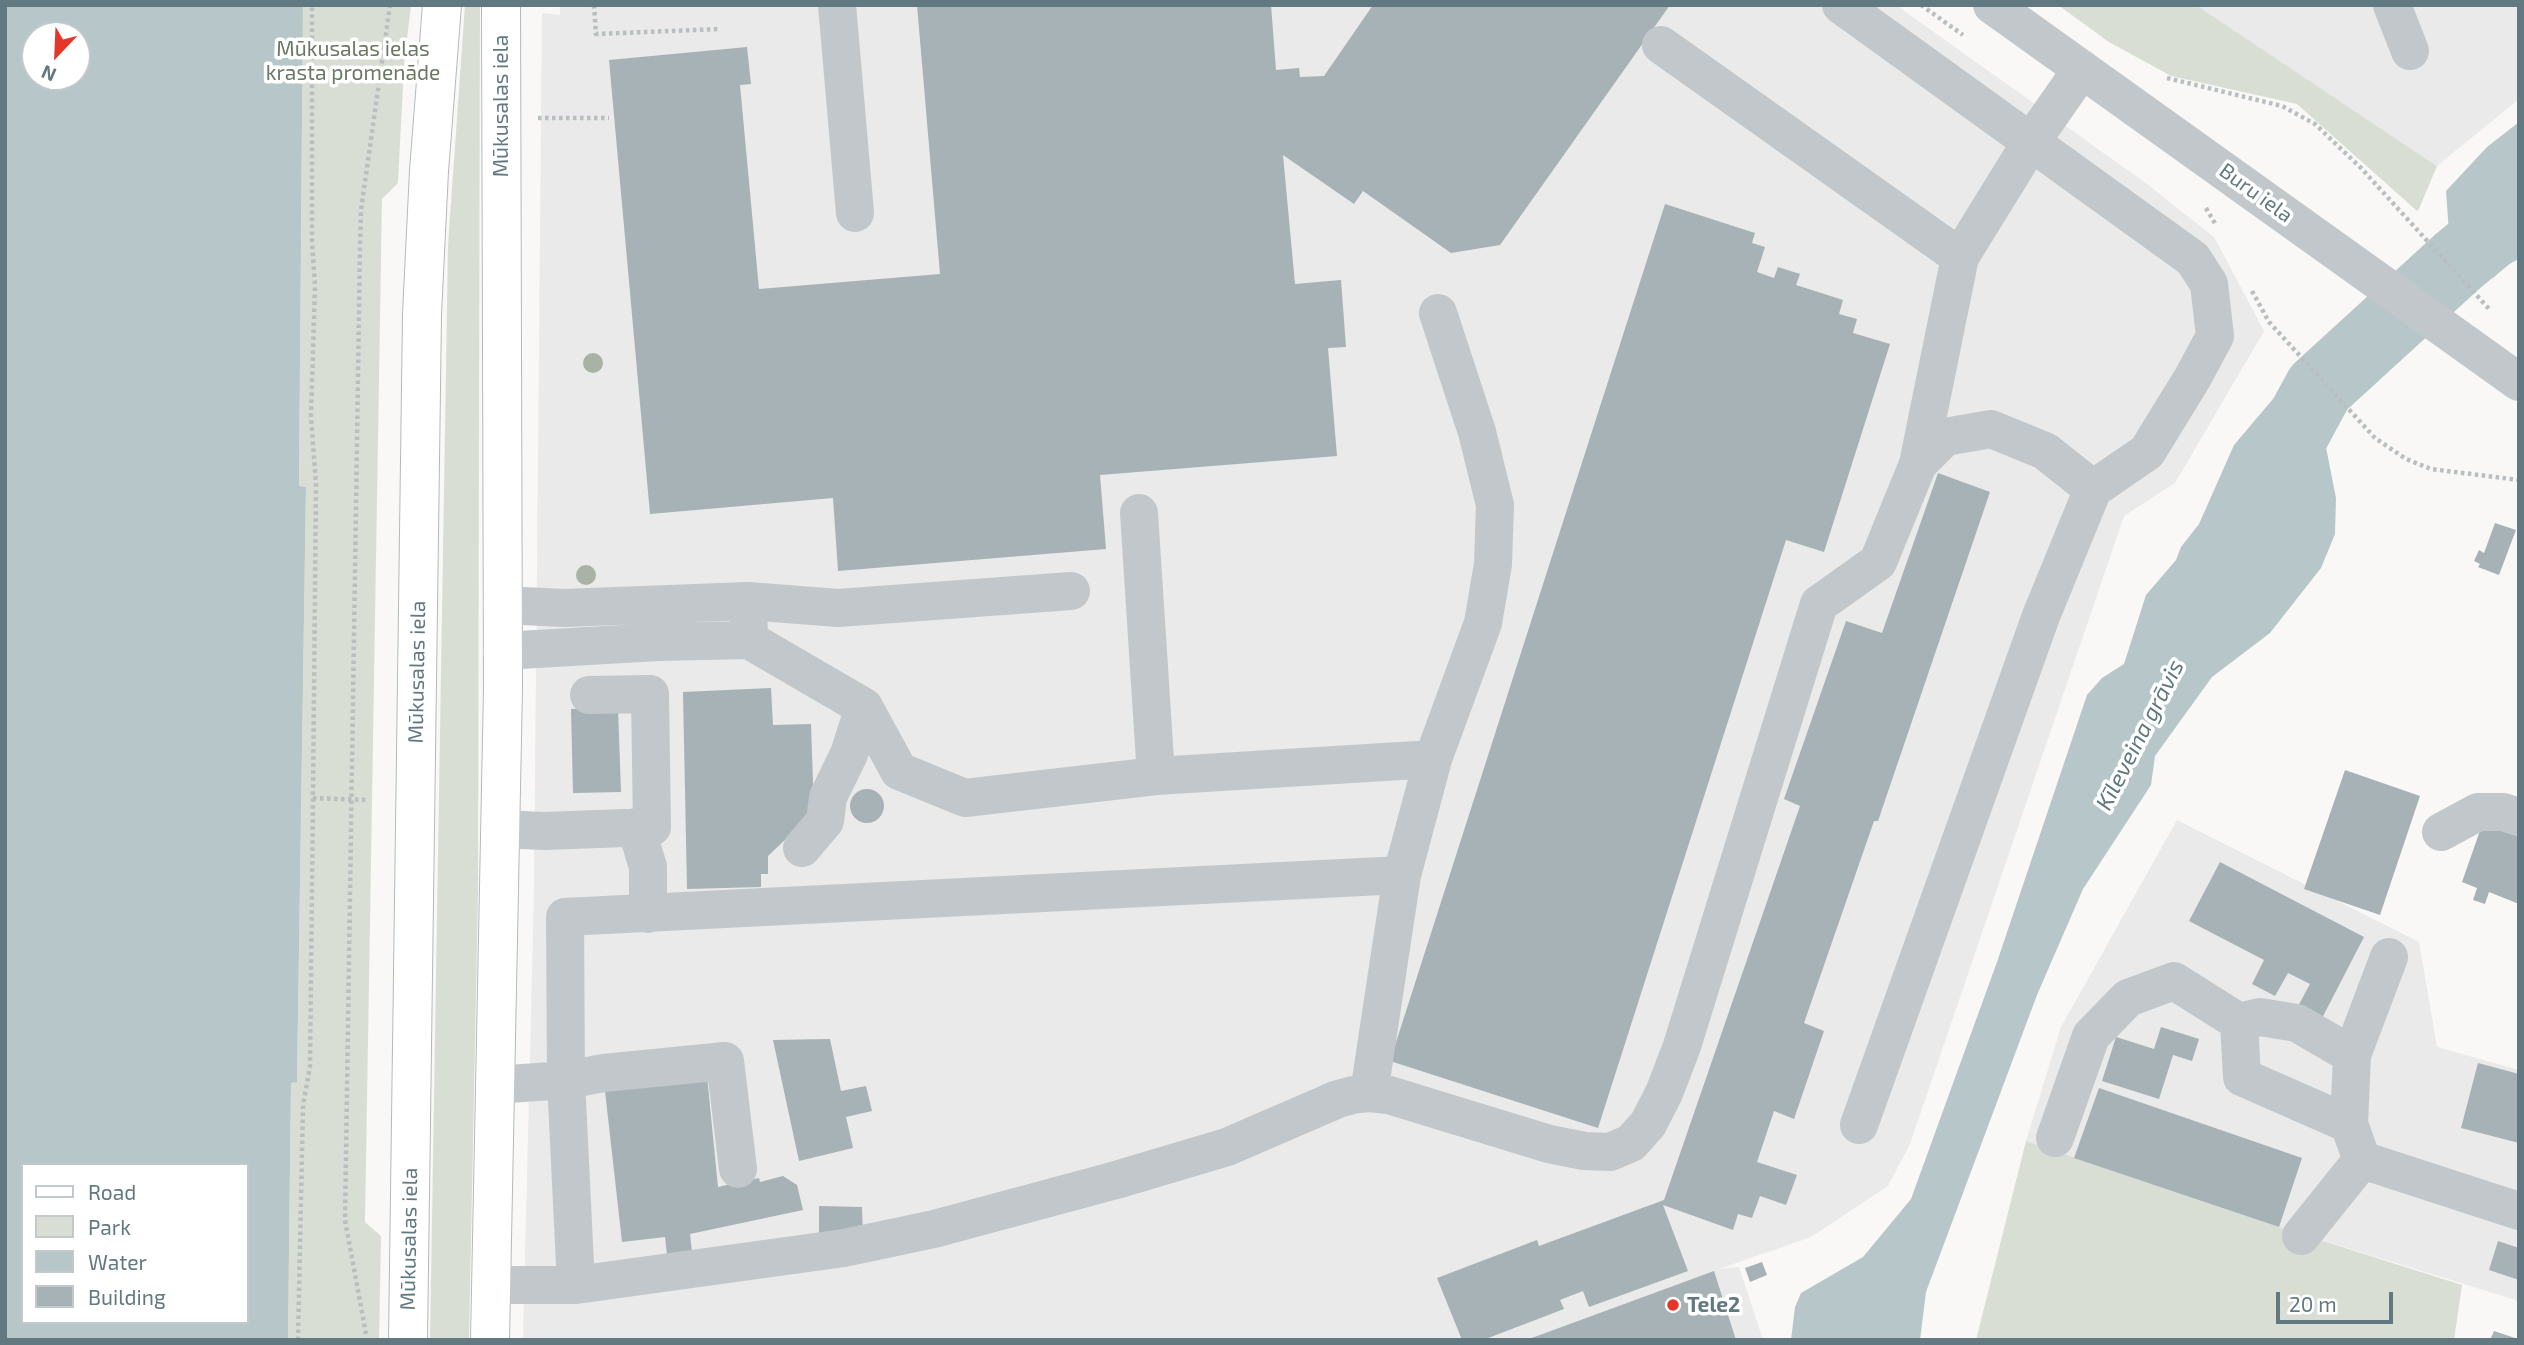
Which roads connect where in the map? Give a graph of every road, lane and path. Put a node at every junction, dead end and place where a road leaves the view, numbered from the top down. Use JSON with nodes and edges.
{"nodes":[{"id":1,"x":312,"y":5,"type":"edge"},
{"id":2,"x":390,"y":5,"type":"edge"},
{"id":3,"x":442,"y":5,"type":"edge"},
{"id":4,"x":501,"y":5,"type":"edge"},
{"id":5,"x":594,"y":5,"type":"edge"},
{"id":6,"x":837,"y":5,"type":"edge"},
{"id":7,"x":1841,"y":5,"type":"edge"},
{"id":8,"x":1992,"y":5,"type":"edge"},
{"id":9,"x":2392,"y":5,"type":"edge"},
{"id":10,"x":720,"y":29,"type":"dead end"},
{"id":11,"x":1661,"y":45,"type":"dead end"},
{"id":12,"x":2410,"y":51,"type":"dead end"},
{"id":13,"x":2082,"y":69,"type":"junction"},
{"id":14,"x":2164,"y":77,"type":"dead end"},
{"id":15,"x":527,"y":118,"type":"dead end"},
{"id":16,"x":609,"y":118,"type":"dead end"},
{"id":17,"x":2031,"y":142,"type":"junction"},
{"id":18,"x":2203,"y":202,"type":"dead end"},
{"id":19,"x":855,"y":213,"type":"dead end"},
{"id":20,"x":2216,"y":226,"type":"dead end"},
{"id":21,"x":1960,"y":257,"type":"junction"},
{"id":22,"x":2249,"y":286,"type":"dead end"},
{"id":23,"x":2493,"y":312,"type":"dead end"},
{"id":24,"x":1438,"y":313,"type":"dead end"},
{"id":25,"x":2519,"y":382,"type":"edge"},
{"id":26,"x":1917,"y":464,"type":"junction"},
{"id":27,"x":2519,"y":480,"type":"edge"},
{"id":28,"x":2094,"y":489,"type":"junction"},
{"id":29,"x":1139,"y":513,"type":"dead end"},
{"id":30,"x":1071,"y":591,"type":"dead end"},
{"id":31,"x":748,"y":601,"type":"junction"},
{"id":32,"x":502,"y":605,"type":"junction"},
{"id":33,"x":749,"y":640,"type":"junction"},
{"id":34,"x":502,"y":651,"type":"junction"},
{"id":35,"x":589,"y":695,"type":"dead end"},
{"id":36,"x":864,"y":706,"type":"junction"},
{"id":37,"x":1433,"y":759,"type":"junction"},
{"id":38,"x":1156,"y":776,"type":"junction"},
{"id":39,"x":313,"y":798,"type":"junction"},
{"id":40,"x":351,"y":800,"type":"junction"},
{"id":41,"x":366,"y":800,"type":"dead end"},
{"id":42,"x":2519,"y":817,"type":"edge"},
{"id":43,"x":636,"y":827,"type":"junction"},
{"id":44,"x":500,"y":829,"type":"junction"},
{"id":45,"x":2441,"y":832,"type":"dead end"},
{"id":46,"x":802,"y":848,"type":"dead end"},
{"id":47,"x":1402,"y":875,"type":"junction"},
{"id":48,"x":649,"y":914,"type":"junction"},
{"id":49,"x":2389,"y":957,"type":"dead end"},
{"id":50,"x":2239,"y":1022,"type":"junction"},
{"id":51,"x":2352,"y":1055,"type":"junction"},
{"id":52,"x":566,"y":1080,"type":"junction"},
{"id":53,"x":495,"y":1085,"type":"junction"},
{"id":54,"x":1369,"y":1093,"type":"junction"},
{"id":55,"x":2349,"y":1124,"type":"junction"},
{"id":56,"x":1859,"y":1125,"type":"dead end"},
{"id":57,"x":2055,"y":1138,"type":"dead end"},
{"id":58,"x":2362,"y":1160,"type":"junction"},
{"id":59,"x":738,"y":1169,"type":"dead end"},
{"id":60,"x":2519,"y":1211,"type":"edge"},
{"id":61,"x":2301,"y":1236,"type":"dead end"},
{"id":62,"x":491,"y":1285,"type":"junction"},
{"id":63,"x":576,"y":1285,"type":"junction"},
{"id":64,"x":298,"y":1340,"type":"edge"},
{"id":65,"x":367,"y":1340,"type":"edge"},
{"id":66,"x":408,"y":1340,"type":"edge"},
{"id":67,"x":490,"y":1340,"type":"edge"}],
"edges":[{"from":1,"to":39,"type":"path"},
{"from":2,"to":40,"type":"path"},
{"from":3,"to":66,"type":"main road","name":"Mūkusalas iela"},
{"from":4,"to":32,"type":"main road","name":"Mūkusalas iela"},
{"from":5,"to":10,"type":"path"},
{"from":6,"to":19,"type":"street"},
{"from":7,"to":17,"type":"street"},
{"from":8,"to":13,"type":"street","name":"Buru iela"},
{"from":9,"to":12,"type":"street"},
{"from":11,"to":21,"type":"street"},
{"from":13,"to":17,"type":"street"},
{"from":13,"to":25,"type":"street","name":"Buru iela"},
{"from":14,"to":23,"type":"path"},
{"from":15,"to":16,"type":"path"},
{"from":17,"to":21,"type":"street"},
{"from":17,"to":28,"type":"street"},
{"from":18,"to":20,"type":"path"},
{"from":21,"to":26,"type":"street"},
{"from":22,"to":27,"type":"path"},
{"from":24,"to":37,"type":"street"},
{"from":26,"to":28,"type":"street"},
{"from":26,"to":54,"type":"street"},
{"from":28,"to":56,"type":"street"},
{"from":29,"to":38,"type":"street"},
{"from":30,"to":31,"type":"street"},
{"from":31,"to":32,"type":"street"},
{"from":31,"to":33,"type":"street"},
{"from":32,"to":34,"type":"main road","name":"Mūkusalas iela"},
{"from":33,"to":34,"type":"street"},
{"from":33,"to":36,"type":"street"},
{"from":34,"to":44,"type":"main road","name":"Mūkusalas iela"},
{"from":35,"to":43,"type":"street"},
{"from":36,"to":38,"type":"street"},
{"from":36,"to":46,"type":"street"},
{"from":37,"to":38,"type":"street"},
{"from":37,"to":47,"type":"street"},
{"from":39,"to":40,"type":"path"},
{"from":39,"to":64,"type":"path"},
{"from":40,"to":41,"type":"path"},
{"from":40,"to":65,"type":"path"},
{"from":42,"to":45,"type":"street"},
{"from":43,"to":44,"type":"street"},
{"from":43,"to":48,"type":"street"},
{"from":44,"to":53,"type":"main road","name":"Mūkusalas iela"},
{"from":47,"to":48,"type":"street"},
{"from":47,"to":54,"type":"street"},
{"from":48,"to":52,"type":"street"},
{"from":49,"to":51,"type":"street"},
{"from":50,"to":51,"type":"street"},
{"from":50,"to":55,"type":"street"},
{"from":50,"to":57,"type":"street"},
{"from":51,"to":55,"type":"street"},
{"from":52,"to":53,"type":"street"},
{"from":52,"to":59,"type":"street"},
{"from":52,"to":63,"type":"street"},
{"from":53,"to":62,"type":"main road","name":"Mūkusalas iela"},
{"from":54,"to":63,"type":"street"},
{"from":55,"to":58,"type":"street"},
{"from":58,"to":60,"type":"street"},
{"from":58,"to":61,"type":"street"},
{"from":62,"to":63,"type":"street"},
{"from":62,"to":67,"type":"main road","name":"Mūkusalas iela"}]}
